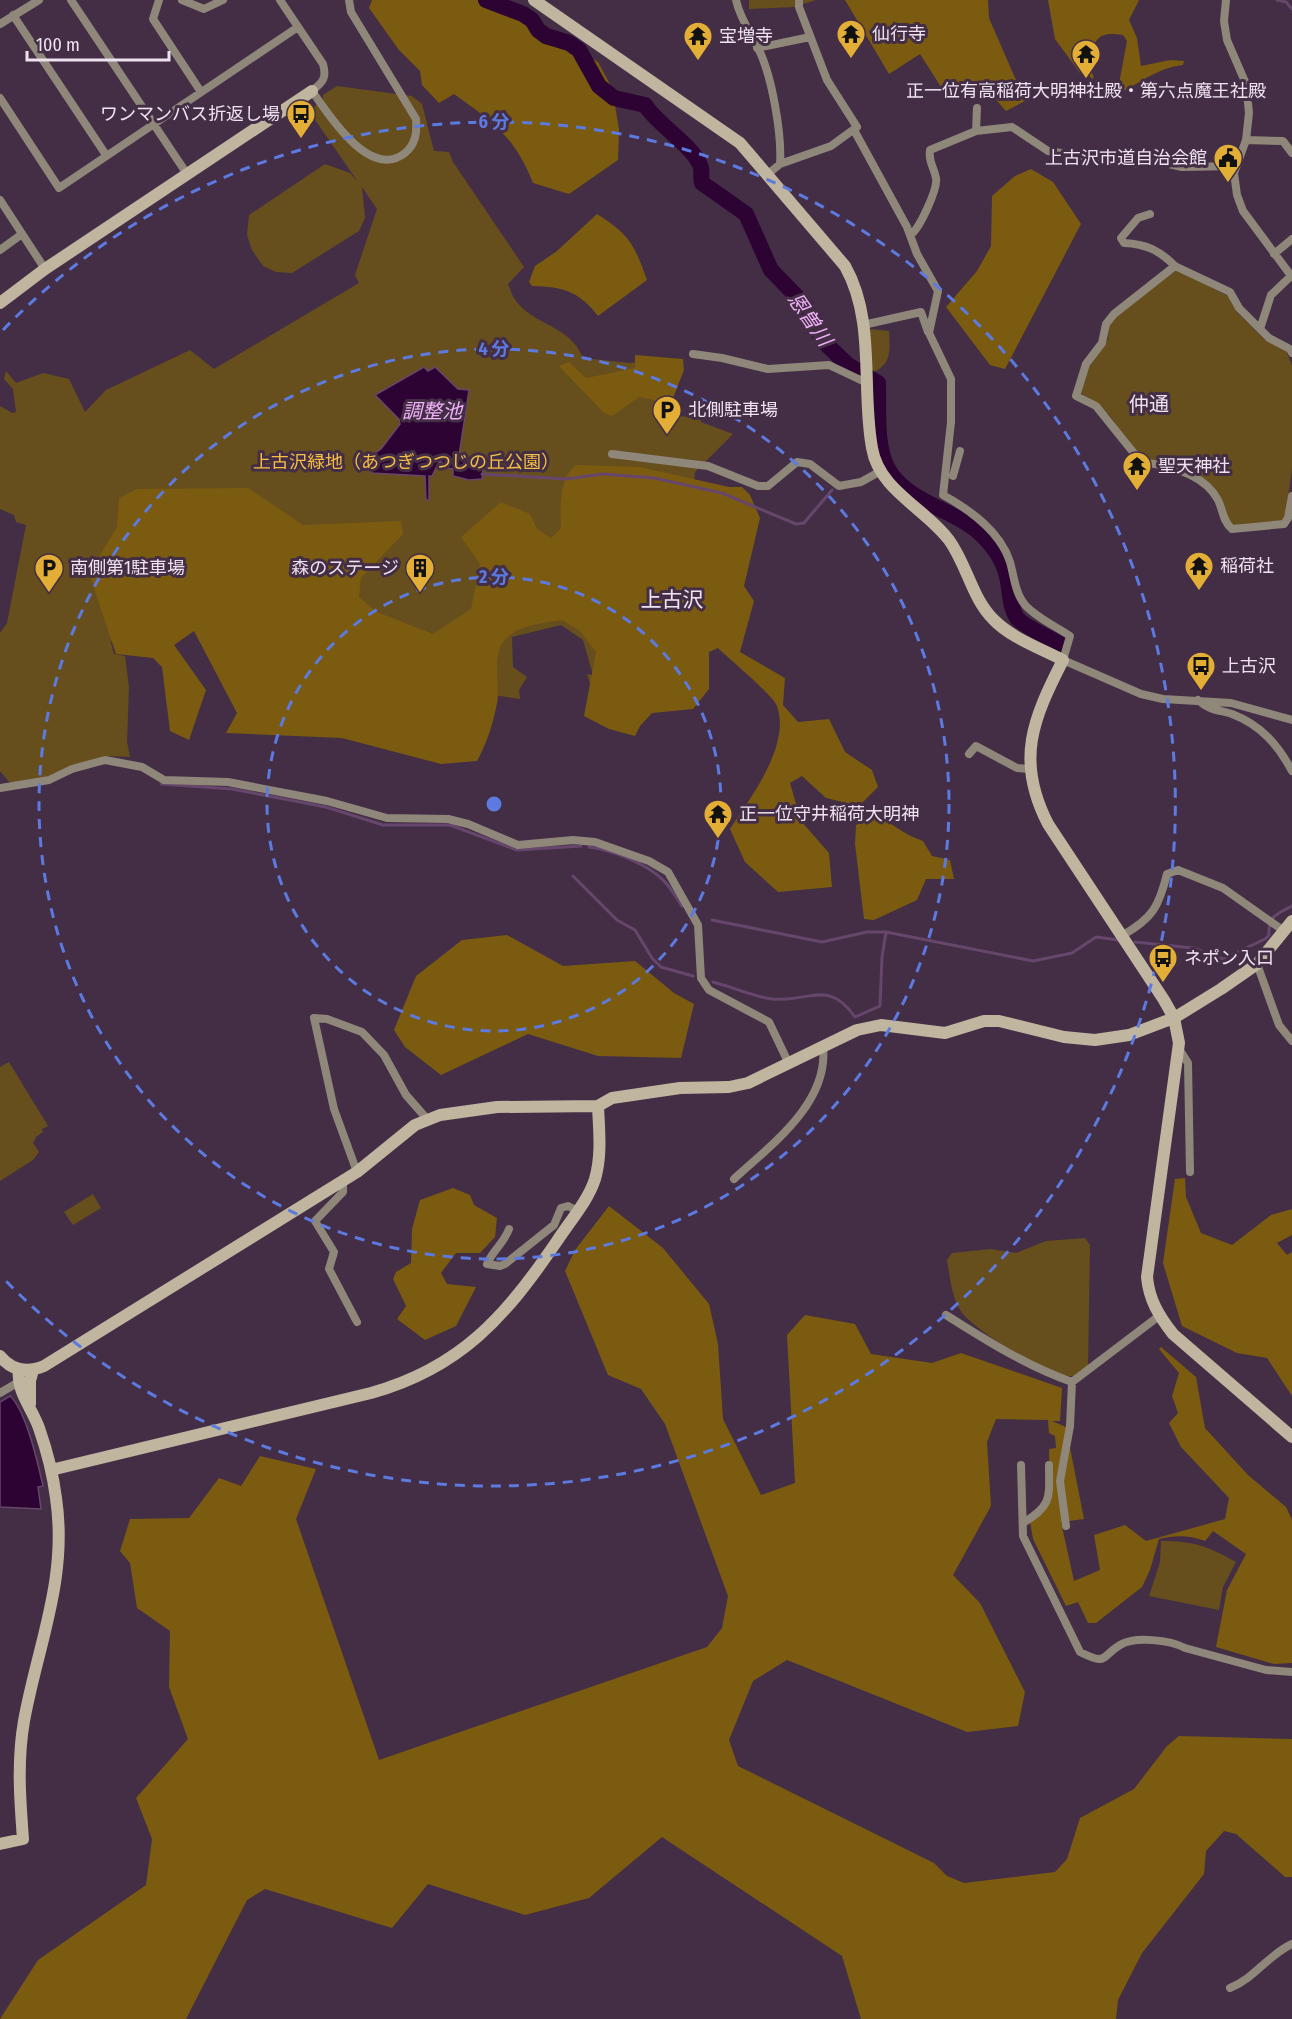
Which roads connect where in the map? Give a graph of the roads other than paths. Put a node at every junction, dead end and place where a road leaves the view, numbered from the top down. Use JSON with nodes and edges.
{"nodes":[{"id":1,"x":39,"y":0,"type":"edge"},
{"id":2,"x":71,"y":0,"type":"edge"},
{"id":3,"x":159,"y":0,"type":"edge"},
{"id":4,"x":182,"y":0,"type":"edge"},
{"id":5,"x":223,"y":0,"type":"edge"},
{"id":6,"x":280,"y":0,"type":"edge"},
{"id":7,"x":350,"y":0,"type":"edge"},
{"id":8,"x":534,"y":0,"type":"edge"},
{"id":9,"x":736,"y":0,"type":"edge"},
{"id":10,"x":799,"y":0,"type":"edge"},
{"id":11,"x":1226,"y":0,"type":"edge"},
{"id":12,"x":13,"y":15,"type":"junction"},
{"id":13,"x":0,"y":24,"type":"edge"},
{"id":14,"x":298,"y":27,"type":"junction"},
{"id":15,"x":810,"y":37,"type":"junction"},
{"id":16,"x":757,"y":48,"type":"junction"},
{"id":17,"x":312,"y":91,"type":"junction"},
{"id":18,"x":201,"y":92,"type":"junction"},
{"id":19,"x":0,"y":98,"type":"edge"},
{"id":20,"x":977,"y":108,"type":"dead end"},
{"id":21,"x":154,"y":125,"type":"junction"},
{"id":22,"x":854,"y":130,"type":"junction"},
{"id":23,"x":976,"y":131,"type":"junction"},
{"id":24,"x":1246,"y":140,"type":"junction"},
{"id":25,"x":1292,"y":153,"type":"edge"},
{"id":26,"x":106,"y":155,"type":"junction"},
{"id":27,"x":780,"y":164,"type":"junction"},
{"id":28,"x":1236,"y":166,"type":"junction"},
{"id":29,"x":187,"y":174,"type":"junction"},
{"id":30,"x":768,"y":174,"type":"junction"},
{"id":31,"x":0,"y":200,"type":"edge"},
{"id":32,"x":1150,"y":214,"type":"dead end"},
{"id":33,"x":22,"y":234,"type":"junction"},
{"id":34,"x":910,"y":235,"type":"junction"},
{"id":35,"x":1292,"y":239,"type":"edge"},
{"id":36,"x":0,"y":250,"type":"edge"},
{"id":37,"x":1274,"y":254,"type":"junction"},
{"id":38,"x":1174,"y":266,"type":"junction"},
{"id":39,"x":45,"y":269,"type":"junction"},
{"id":40,"x":1291,"y":277,"type":"edge"},
{"id":41,"x":0,"y":303,"type":"edge"},
{"id":42,"x":863,"y":324,"type":"junction"},
{"id":43,"x":1260,"y":329,"type":"junction"},
{"id":44,"x":929,"y":333,"type":"junction"},
{"id":45,"x":1292,"y":353,"type":"edge"},
{"id":46,"x":693,"y":354,"type":"dead end"},
{"id":47,"x":867,"y":378,"type":"junction"},
{"id":48,"x":960,"y":451,"type":"dead end"},
{"id":49,"x":612,"y":454,"type":"dead end"},
{"id":50,"x":879,"y":472,"type":"junction"},
{"id":51,"x":953,"y":476,"type":"dead end"},
{"id":52,"x":1292,"y":496,"type":"edge"},
{"id":53,"x":1064,"y":660,"type":"junction"},
{"id":54,"x":1198,"y":700,"type":"junction"},
{"id":55,"x":1292,"y":720,"type":"edge"},
{"id":56,"x":969,"y":754,"type":"dead end"},
{"id":57,"x":1029,"y":769,"type":"junction"},
{"id":58,"x":1292,"y":771,"type":"edge"},
{"id":59,"x":0,"y":788,"type":"edge"},
{"id":60,"x":1279,"y":923,"type":"edge"},
{"id":61,"x":1123,"y":934,"type":"junction"},
{"id":62,"x":1257,"y":964,"type":"junction"},
{"id":63,"x":1174,"y":1018,"type":"junction"},
{"id":64,"x":1292,"y":1041,"type":"edge"},
{"id":65,"x":823,"y":1047,"type":"junction"},
{"id":66,"x":1179,"y":1049,"type":"junction"},
{"id":67,"x":789,"y":1064,"type":"junction"},
{"id":68,"x":598,"y":1106,"type":"junction"},
{"id":69,"x":427,"y":1119,"type":"junction"},
{"id":70,"x":357,"y":1172,"type":"junction"},
{"id":71,"x":1190,"y":1172,"type":"dead end"},
{"id":72,"x":734,"y":1179,"type":"dead end"},
{"id":73,"x":343,"y":1181,"type":"junction"},
{"id":74,"x":578,"y":1211,"type":"junction"},
{"id":75,"x":509,"y":1229,"type":"dead end"},
{"id":76,"x":946,"y":1315,"type":"dead end"},
{"id":77,"x":1159,"y":1316,"type":"junction"},
{"id":78,"x":357,"y":1322,"type":"dead end"},
{"id":79,"x":0,"y":1356,"type":"edge"},
{"id":80,"x":19,"y":1370,"type":"junction"},
{"id":81,"x":33,"y":1370,"type":"junction"},
{"id":82,"x":1072,"y":1382,"type":"junction"},
{"id":83,"x":17,"y":1383,"type":"junction"},
{"id":84,"x":0,"y":1393,"type":"edge"},
{"id":85,"x":30,"y":1408,"type":"junction"},
{"id":86,"x":1292,"y":1437,"type":"edge"},
{"id":87,"x":1021,"y":1465,"type":"dead end"},
{"id":88,"x":1049,"y":1465,"type":"dead end"},
{"id":89,"x":51,"y":1470,"type":"junction"},
{"id":90,"x":1023,"y":1522,"type":"junction"},
{"id":91,"x":1066,"y":1526,"type":"dead end"},
{"id":92,"x":1292,"y":1672,"type":"edge"},
{"id":93,"x":0,"y":1844,"type":"edge"},
{"id":94,"x":1292,"y":1944,"type":"edge"},
{"id":95,"x":1230,"y":1988,"type":"dead end"}],
"edges":[{"from":1,"to":12,"type":"street"},
{"from":2,"to":21,"type":"street"},
{"from":3,"to":18,"type":"street"},
{"from":4,"to":5,"type":"street"},
{"from":6,"to":14,"type":"street"},
{"from":7,"to":17,"type":"street"},
{"from":8,"to":30,"type":"street"},
{"from":9,"to":16,"type":"street"},
{"from":10,"to":15,"type":"street"},
{"from":11,"to":24,"type":"street"},
{"from":12,"to":13,"type":"street"},
{"from":12,"to":26,"type":"street"},
{"from":14,"to":17,"type":"street"},
{"from":14,"to":18,"type":"street"},
{"from":15,"to":16,"type":"street"},
{"from":15,"to":22,"type":"street"},
{"from":16,"to":27,"type":"street"},
{"from":17,"to":29,"type":"street"},
{"from":18,"to":21,"type":"street"},
{"from":19,"to":26,"type":"street"},
{"from":20,"to":23,"type":"street"},
{"from":21,"to":26,"type":"street"},
{"from":21,"to":29,"type":"street"},
{"from":22,"to":27,"type":"street"},
{"from":22,"to":34,"type":"street"},
{"from":23,"to":28,"type":"street"},
{"from":23,"to":34,"type":"street"},
{"from":24,"to":25,"type":"street"},
{"from":24,"to":28,"type":"street"},
{"from":27,"to":30,"type":"street"},
{"from":28,"to":37,"type":"street"},
{"from":29,"to":39,"type":"street"},
{"from":30,"to":42,"type":"street"},
{"from":31,"to":33,"type":"street"},
{"from":32,"to":38,"type":"street"},
{"from":33,"to":36,"type":"street"},
{"from":33,"to":39,"type":"street"},
{"from":34,"to":44,"type":"street"},
{"from":35,"to":37,"type":"street"},
{"from":37,"to":40,"type":"street"},
{"from":38,"to":43,"type":"street"},
{"from":38,"to":52,"type":"street"},
{"from":39,"to":41,"type":"street"},
{"from":40,"to":43,"type":"street"},
{"from":42,"to":44,"type":"street"},
{"from":42,"to":47,"type":"street"},
{"from":43,"to":45,"type":"street"},
{"from":44,"to":53,"type":"street"},
{"from":46,"to":47,"type":"street"},
{"from":47,"to":50,"type":"street"},
{"from":48,"to":51,"type":"street"},
{"from":49,"to":50,"type":"street"},
{"from":50,"to":53,"type":"street"},
{"from":53,"to":54,"type":"street"},
{"from":53,"to":57,"type":"street"},
{"from":54,"to":55,"type":"street"},
{"from":54,"to":58,"type":"street"},
{"from":56,"to":57,"type":"street"},
{"from":57,"to":61,"type":"street"},
{"from":59,"to":67,"type":"street"},
{"from":60,"to":61,"type":"street"},
{"from":60,"to":62,"type":"street"},
{"from":61,"to":63,"type":"street"},
{"from":62,"to":63,"type":"street"},
{"from":62,"to":64,"type":"street"},
{"from":63,"to":65,"type":"street"},
{"from":63,"to":66,"type":"street"},
{"from":65,"to":67,"type":"street"},
{"from":65,"to":72,"type":"street"},
{"from":66,"to":71,"type":"street"},
{"from":66,"to":77,"type":"street"},
{"from":67,"to":68,"type":"street"},
{"from":68,"to":69,"type":"street"},
{"from":68,"to":74,"type":"street"},
{"from":69,"to":70,"type":"street"},
{"from":69,"to":70,"type":"street"},
{"from":70,"to":73,"type":"street"},
{"from":73,"to":78,"type":"street"},
{"from":73,"to":81,"type":"street"},
{"from":74,"to":75,"type":"street"},
{"from":74,"to":89,"type":"street"},
{"from":76,"to":82,"type":"street"},
{"from":77,"to":82,"type":"street"},
{"from":77,"to":86,"type":"street"},
{"from":79,"to":80,"type":"street"},
{"from":80,"to":81,"type":"street"},
{"from":80,"to":83,"type":"street"},
{"from":81,"to":85,"type":"street"},
{"from":82,"to":91,"type":"street"},
{"from":83,"to":84,"type":"street"},
{"from":83,"to":85,"type":"street"},
{"from":85,"to":89,"type":"street"},
{"from":87,"to":90,"type":"street"},
{"from":88,"to":90,"type":"street"},
{"from":89,"to":93,"type":"street"},
{"from":90,"to":92,"type":"street"},
{"from":94,"to":95,"type":"street"}]}
